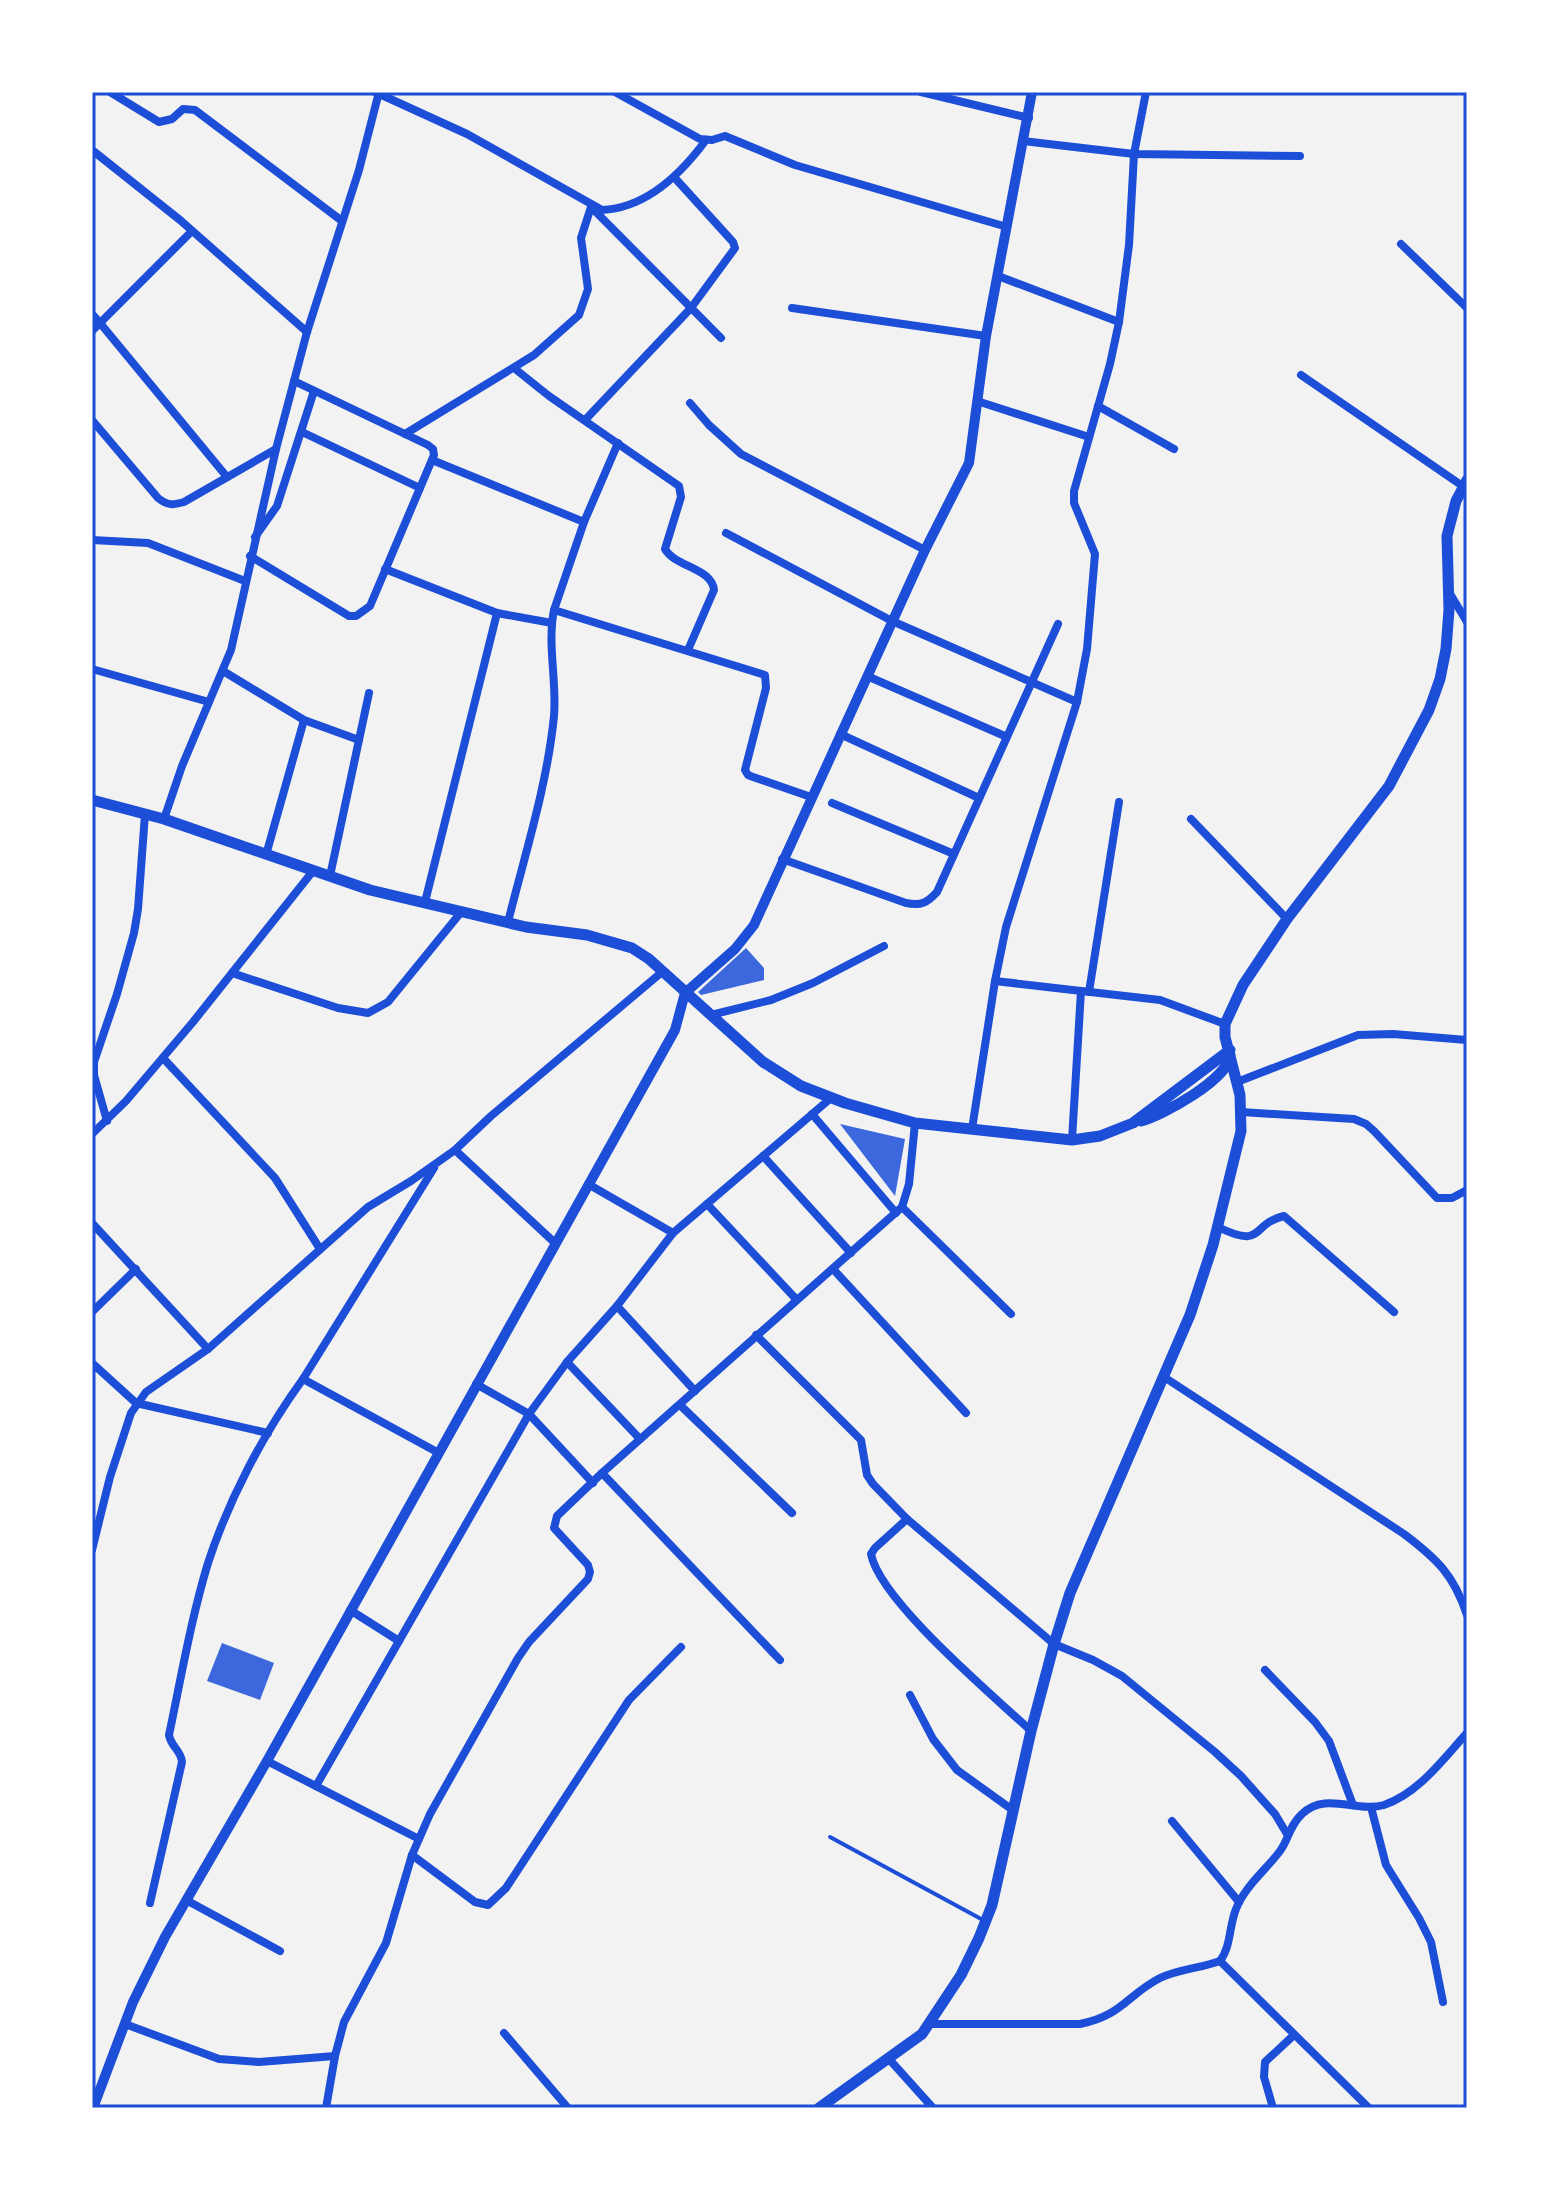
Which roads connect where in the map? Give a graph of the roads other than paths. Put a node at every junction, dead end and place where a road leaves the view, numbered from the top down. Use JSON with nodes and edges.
{"nodes":[{"id":1,"x":110,"y":92,"type":"edge"},
{"id":2,"x":615,"y":92,"type":"edge"},
{"id":3,"x":921,"y":92,"type":"edge"},
{"id":4,"x":1032,"y":92,"type":"edge"},
{"id":5,"x":1146,"y":92,"type":"edge"},
{"id":6,"x":377,"y":93,"type":"edge"},
{"id":7,"x":1023,"y":117,"type":"junction"},
{"id":8,"x":706,"y":140,"type":"junction"},
{"id":9,"x":1023,"y":141,"type":"junction"},
{"id":10,"x":92,"y":150,"type":"edge"},
{"id":11,"x":1134,"y":154,"type":"junction"},
{"id":12,"x":1300,"y":156,"type":"dead end"},
{"id":13,"x":674,"y":177,"type":"junction"},
{"id":14,"x":591,"y":207,"type":"junction"},
{"id":15,"x":342,"y":221,"type":"junction"},
{"id":16,"x":1007,"y":227,"type":"junction"},
{"id":17,"x":192,"y":231,"type":"junction"},
{"id":18,"x":1401,"y":244,"type":"dead end"},
{"id":19,"x":998,"y":276,"type":"junction"},
{"id":20,"x":691,"y":308,"type":"junction"},
{"id":21,"x":792,"y":308,"type":"dead end"},
{"id":22,"x":1467,"y":308,"type":"edge"},
{"id":23,"x":92,"y":314,"type":"edge"},
{"id":24,"x":1119,"y":322,"type":"junction"},
{"id":25,"x":100,"y":323,"type":"junction"},
{"id":26,"x":92,"y":331,"type":"edge"},
{"id":27,"x":307,"y":332,"type":"junction"},
{"id":28,"x":986,"y":336,"type":"junction"},
{"id":29,"x":721,"y":338,"type":"dead end"},
{"id":30,"x":514,"y":368,"type":"junction"},
{"id":31,"x":1301,"y":375,"type":"dead end"},
{"id":32,"x":294,"y":381,"type":"junction"},
{"id":33,"x":314,"y":391,"type":"junction"},
{"id":34,"x":977,"y":401,"type":"junction"},
{"id":35,"x":690,"y":403,"type":"dead end"},
{"id":36,"x":1098,"y":406,"type":"junction"},
{"id":37,"x":92,"y":420,"type":"edge"},
{"id":38,"x":585,"y":420,"type":"junction"},
{"id":39,"x":302,"y":432,"type":"junction"},
{"id":40,"x":405,"y":434,"type":"junction"},
{"id":41,"x":1089,"y":437,"type":"junction"},
{"id":42,"x":618,"y":443,"type":"junction"},
{"id":43,"x":276,"y":449,"type":"junction"},
{"id":44,"x":1174,"y":449,"type":"dead end"},
{"id":45,"x":432,"y":460,"type":"junction"},
{"id":46,"x":227,"y":477,"type":"junction"},
{"id":47,"x":1465,"y":483,"type":"edge"},
{"id":48,"x":420,"y":488,"type":"junction"},
{"id":49,"x":584,"y":522,"type":"junction"},
{"id":50,"x":726,"y":533,"type":"dead end"},
{"id":51,"x":254,"y":539,"type":"junction"},
{"id":52,"x":92,"y":540,"type":"edge"},
{"id":53,"x":925,"y":550,"type":"junction"},
{"id":54,"x":250,"y":556,"type":"junction"},
{"id":55,"x":385,"y":569,"type":"junction"},
{"id":56,"x":245,"y":581,"type":"junction"},
{"id":57,"x":1448,"y":591,"type":"junction"},
{"id":58,"x":554,"y":610,"type":"junction"},
{"id":59,"x":497,"y":613,"type":"junction"},
{"id":60,"x":892,"y":621,"type":"junction"},
{"id":61,"x":1467,"y":622,"type":"edge"},
{"id":62,"x":552,"y":623,"type":"junction"},
{"id":63,"x":1058,"y":624,"type":"dead end"},
{"id":64,"x":688,"y":650,"type":"junction"},
{"id":65,"x":92,"y":669,"type":"edge"},
{"id":66,"x":223,"y":671,"type":"junction"},
{"id":67,"x":867,"y":676,"type":"junction"},
{"id":68,"x":1031,"y":683,"type":"junction"},
{"id":69,"x":369,"y":693,"type":"dead end"},
{"id":70,"x":209,"y":702,"type":"junction"},
{"id":71,"x":1077,"y":702,"type":"junction"},
{"id":72,"x":304,"y":720,"type":"junction"},
{"id":73,"x":840,"y":734,"type":"junction"},
{"id":74,"x":1007,"y":737,"type":"junction"},
{"id":75,"x":359,"y":740,"type":"junction"},
{"id":76,"x":811,"y":797,"type":"junction"},
{"id":77,"x":979,"y":798,"type":"junction"},
{"id":78,"x":92,"y":800,"type":"edge"},
{"id":79,"x":1119,"y":802,"type":"dead end"},
{"id":80,"x":832,"y":803,"type":"dead end"},
{"id":81,"x":145,"y":814,"type":"junction"},
{"id":82,"x":164,"y":819,"type":"junction"},
{"id":83,"x":1191,"y":819,"type":"dead end"},
{"id":84,"x":954,"y":854,"type":"junction"},
{"id":85,"x":266,"y":855,"type":"junction"},
{"id":86,"x":782,"y":859,"type":"junction"},
{"id":87,"x":313,"y":871,"type":"junction"},
{"id":88,"x":330,"y":876,"type":"junction"},
{"id":89,"x":425,"y":902,"type":"junction"},
{"id":90,"x":462,"y":911,"type":"junction"},
{"id":91,"x":1287,"y":919,"type":"junction"},
{"id":92,"x":508,"y":922,"type":"junction"},
{"id":93,"x":884,"y":946,"type":"dead end"},
{"id":94,"x":662,"y":972,"type":"junction"},
{"id":95,"x":232,"y":973,"type":"junction"},
{"id":96,"x":995,"y":981,"type":"junction"},
{"id":97,"x":1085,"y":992,"type":"junction"},
{"id":98,"x":685,"y":993,"type":"junction"},
{"id":99,"x":711,"y":1015,"type":"junction"},
{"id":100,"x":1225,"y":1024,"type":"junction"},
{"id":101,"x":1467,"y":1040,"type":"edge"},
{"id":102,"x":1230,"y":1050,"type":"junction"},
{"id":103,"x":163,"y":1058,"type":"junction"},
{"id":104,"x":1237,"y":1082,"type":"junction"},
{"id":105,"x":831,"y":1098,"type":"junction"},
{"id":106,"x":1241,"y":1112,"type":"junction"},
{"id":107,"x":812,"y":1114,"type":"junction"},
{"id":108,"x":107,"y":1121,"type":"junction"},
{"id":109,"x":915,"y":1123,"type":"junction"},
{"id":110,"x":972,"y":1129,"type":"junction"},
{"id":111,"x":92,"y":1134,"type":"edge"},
{"id":112,"x":1072,"y":1140,"type":"junction"},
{"id":113,"x":455,"y":1150,"type":"junction"},
{"id":114,"x":763,"y":1156,"type":"junction"},
{"id":115,"x":436,"y":1164,"type":"junction"},
{"id":116,"x":588,"y":1184,"type":"junction"},
{"id":117,"x":1467,"y":1190,"type":"edge"},
{"id":118,"x":707,"y":1204,"type":"junction"},
{"id":119,"x":899,"y":1210,"type":"junction"},
{"id":120,"x":92,"y":1223,"type":"edge"},
{"id":121,"x":1218,"y":1227,"type":"junction"},
{"id":122,"x":673,"y":1233,"type":"junction"},
{"id":123,"x":555,"y":1243,"type":"junction"},
{"id":124,"x":320,"y":1249,"type":"junction"},
{"id":125,"x":851,"y":1253,"type":"junction"},
{"id":126,"x":136,"y":1269,"type":"junction"},
{"id":127,"x":833,"y":1269,"type":"junction"},
{"id":128,"x":796,"y":1299,"type":"junction"},
{"id":129,"x":617,"y":1306,"type":"junction"},
{"id":130,"x":92,"y":1312,"type":"edge"},
{"id":131,"x":1394,"y":1312,"type":"dead end"},
{"id":132,"x":1011,"y":1314,"type":"dead end"},
{"id":133,"x":756,"y":1335,"type":"junction"},
{"id":134,"x":208,"y":1349,"type":"junction"},
{"id":135,"x":567,"y":1362,"type":"junction"},
{"id":136,"x":92,"y":1363,"type":"edge"},
{"id":137,"x":1164,"y":1377,"type":"junction"},
{"id":138,"x":303,"y":1379,"type":"junction"},
{"id":139,"x":476,"y":1384,"type":"junction"},
{"id":140,"x":695,"y":1391,"type":"junction"},
{"id":141,"x":136,"y":1403,"type":"junction"},
{"id":142,"x":680,"y":1405,"type":"junction"},
{"id":143,"x":966,"y":1413,"type":"dead end"},
{"id":144,"x":529,"y":1414,"type":"junction"},
{"id":145,"x":268,"y":1433,"type":"junction"},
{"id":146,"x":640,"y":1439,"type":"junction"},
{"id":147,"x":437,"y":1452,"type":"junction"},
{"id":148,"x":602,"y":1473,"type":"junction"},
{"id":149,"x":593,"y":1483,"type":"junction"},
{"id":150,"x":792,"y":1513,"type":"dead end"},
{"id":151,"x":907,"y":1519,"type":"junction"},
{"id":152,"x":92,"y":1550,"type":"edge"},
{"id":153,"x":350,"y":1610,"type":"junction"},
{"id":154,"x":1467,"y":1615,"type":"edge"},
{"id":155,"x":399,"y":1641,"type":"junction"},
{"id":156,"x":1054,"y":1644,"type":"junction"},
{"id":157,"x":681,"y":1647,"type":"dead end"},
{"id":158,"x":780,"y":1660,"type":"dead end"},
{"id":159,"x":1265,"y":1670,"type":"dead end"},
{"id":160,"x":910,"y":1695,"type":"dead end"},
{"id":161,"x":1031,"y":1731,"type":"junction"},
{"id":162,"x":1467,"y":1733,"type":"edge"},
{"id":163,"x":267,"y":1761,"type":"junction"},
{"id":164,"x":316,"y":1786,"type":"junction"},
{"id":165,"x":1353,"y":1805,"type":"junction"},
{"id":166,"x":1371,"y":1807,"type":"junction"},
{"id":167,"x":1014,"y":1811,"type":"junction"},
{"id":168,"x":1172,"y":1821,"type":"dead end"},
{"id":169,"x":1287,"y":1834,"type":"junction"},
{"id":170,"x":830,"y":1837,"type":"dead end"},
{"id":171,"x":419,"y":1839,"type":"junction"},
{"id":172,"x":412,"y":1855,"type":"junction"},
{"id":173,"x":186,"y":1900,"type":"junction"},
{"id":174,"x":1239,"y":1902,"type":"junction"},
{"id":175,"x":150,"y":1903,"type":"dead end"},
{"id":176,"x":985,"y":1922,"type":"junction"},
{"id":177,"x":280,"y":1951,"type":"dead end"},
{"id":178,"x":1220,"y":1961,"type":"junction"},
{"id":179,"x":1443,"y":2002,"type":"dead end"},
{"id":180,"x":125,"y":2024,"type":"junction"},
{"id":181,"x":930,"y":2024,"type":"junction"},
{"id":182,"x":504,"y":2033,"type":"dead end"},
{"id":183,"x":1294,"y":2035,"type":"junction"},
{"id":184,"x":335,"y":2056,"type":"junction"},
{"id":185,"x":889,"y":2059,"type":"junction"},
{"id":186,"x":93,"y":2108,"type":"edge"},
{"id":187,"x":326,"y":2108,"type":"edge"},
{"id":188,"x":568,"y":2108,"type":"edge"},
{"id":189,"x":819,"y":2108,"type":"edge"},
{"id":190,"x":933,"y":2108,"type":"edge"},
{"id":191,"x":1273,"y":2108,"type":"edge"},
{"id":192,"x":1369,"y":2108,"type":"edge"}],
"edges":[{"from":1,"to":15,"type":"street"},
{"from":2,"to":8,"type":"street"},
{"from":3,"to":7,"type":"street"},
{"from":4,"to":7,"type":"street"},
{"from":5,"to":11,"type":"street"},
{"from":6,"to":14,"type":"street"},
{"from":6,"to":15,"type":"street"},
{"from":7,"to":9,"type":"street"},
{"from":8,"to":13,"type":"street"},
{"from":8,"to":16,"type":"street"},
{"from":9,"to":11,"type":"street"},
{"from":9,"to":16,"type":"street"},
{"from":10,"to":17,"type":"street"},
{"from":11,"to":12,"type":"street"},
{"from":11,"to":24,"type":"street"},
{"from":13,"to":14,"type":"street"},
{"from":13,"to":20,"type":"street"},
{"from":14,"to":20,"type":"street"},
{"from":14,"to":30,"type":"street"},
{"from":15,"to":27,"type":"street"},
{"from":16,"to":19,"type":"street"},
{"from":17,"to":25,"type":"street"},
{"from":17,"to":27,"type":"street"},
{"from":18,"to":22,"type":"street"},
{"from":19,"to":24,"type":"street"},
{"from":19,"to":28,"type":"street"},
{"from":20,"to":29,"type":"street"},
{"from":20,"to":38,"type":"street"},
{"from":21,"to":28,"type":"street"},
{"from":23,"to":25,"type":"street"},
{"from":24,"to":36,"type":"street"},
{"from":25,"to":26,"type":"street"},
{"from":25,"to":46,"type":"street"},
{"from":27,"to":32,"type":"street"},
{"from":28,"to":34,"type":"street"},
{"from":30,"to":38,"type":"street"},
{"from":30,"to":40,"type":"street"},
{"from":31,"to":47,"type":"street"},
{"from":32,"to":33,"type":"street"},
{"from":32,"to":43,"type":"street"},
{"from":33,"to":39,"type":"street"},
{"from":33,"to":40,"type":"street"},
{"from":34,"to":41,"type":"street"},
{"from":34,"to":53,"type":"street"},
{"from":35,"to":53,"type":"street"},
{"from":36,"to":41,"type":"street"},
{"from":36,"to":44,"type":"street"},
{"from":37,"to":46,"type":"street"},
{"from":38,"to":42,"type":"street"},
{"from":39,"to":48,"type":"street"},
{"from":39,"to":51,"type":"street"},
{"from":40,"to":45,"type":"street"},
{"from":41,"to":71,"type":"street"},
{"from":42,"to":49,"type":"street"},
{"from":42,"to":64,"type":"street"},
{"from":43,"to":46,"type":"street"},
{"from":43,"to":51,"type":"street"},
{"from":45,"to":48,"type":"street"},
{"from":45,"to":49,"type":"street"},
{"from":47,"to":57,"type":"main road"},
{"from":48,"to":55,"type":"street"},
{"from":49,"to":58,"type":"street"},
{"from":50,"to":60,"type":"street"},
{"from":51,"to":54,"type":"street"},
{"from":52,"to":56,"type":"street"},
{"from":53,"to":60,"type":"street"},
{"from":54,"to":55,"type":"street"},
{"from":54,"to":56,"type":"street"},
{"from":55,"to":59,"type":"street"},
{"from":56,"to":66,"type":"street"},
{"from":57,"to":61,"type":"street"},
{"from":57,"to":91,"type":"main road"},
{"from":58,"to":62,"type":"street"},
{"from":58,"to":64,"type":"street"},
{"from":59,"to":62,"type":"street"},
{"from":59,"to":89,"type":"street"},
{"from":60,"to":67,"type":"street"},
{"from":60,"to":68,"type":"street"},
{"from":62,"to":92,"type":"street"},
{"from":63,"to":68,"type":"street"},
{"from":64,"to":76,"type":"street"},
{"from":65,"to":70,"type":"street"},
{"from":66,"to":70,"type":"street"},
{"from":66,"to":72,"type":"street"},
{"from":67,"to":73,"type":"street"},
{"from":67,"to":74,"type":"street"},
{"from":68,"to":71,"type":"street"},
{"from":68,"to":74,"type":"street"},
{"from":69,"to":75,"type":"street"},
{"from":70,"to":82,"type":"street"},
{"from":71,"to":96,"type":"street"},
{"from":72,"to":75,"type":"street"},
{"from":72,"to":85,"type":"street"},
{"from":73,"to":76,"type":"street"},
{"from":73,"to":77,"type":"street"},
{"from":74,"to":77,"type":"street"},
{"from":75,"to":88,"type":"street"},
{"from":76,"to":86,"type":"street"},
{"from":77,"to":84,"type":"street"},
{"from":78,"to":81,"type":"main road"},
{"from":79,"to":97,"type":"street"},
{"from":80,"to":84,"type":"street"},
{"from":81,"to":82,"type":"main road"},
{"from":81,"to":108,"type":"street"},
{"from":82,"to":85,"type":"main road"},
{"from":83,"to":91,"type":"street"},
{"from":84,"to":86,"type":"street"},
{"from":85,"to":87,"type":"main road"},
{"from":86,"to":98,"type":"street"},
{"from":87,"to":88,"type":"main road"},
{"from":87,"to":95,"type":"street"},
{"from":88,"to":89,"type":"main road"},
{"from":89,"to":90,"type":"main road"},
{"from":90,"to":92,"type":"main road"},
{"from":90,"to":95,"type":"street"},
{"from":91,"to":100,"type":"main road"},
{"from":92,"to":94,"type":"main road"},
{"from":93,"to":99,"type":"street"},
{"from":94,"to":98,"type":"main road"},
{"from":94,"to":113,"type":"street"},
{"from":95,"to":103,"type":"street"},
{"from":96,"to":97,"type":"street"},
{"from":96,"to":110,"type":"street"},
{"from":97,"to":100,"type":"street"},
{"from":97,"to":112,"type":"street"},
{"from":98,"to":99,"type":"main road"},
{"from":98,"to":116,"type":"street"},
{"from":99,"to":105,"type":"main road"},
{"from":100,"to":102,"type":"main road"},
{"from":101,"to":104,"type":"street"},
{"from":102,"to":104,"type":"main road"},
{"from":102,"to":112,"type":"main road"},
{"from":103,"to":108,"type":"street"},
{"from":103,"to":124,"type":"street"},
{"from":104,"to":106,"type":"main road"},
{"from":105,"to":107,"type":"street"},
{"from":105,"to":109,"type":"main road"},
{"from":106,"to":117,"type":"street"},
{"from":106,"to":121,"type":"main road"},
{"from":107,"to":114,"type":"street"},
{"from":107,"to":119,"type":"street"},
{"from":108,"to":111,"type":"street"},
{"from":109,"to":110,"type":"main road"},
{"from":109,"to":119,"type":"street"},
{"from":110,"to":112,"type":"main road"},
{"from":113,"to":115,"type":"street"},
{"from":113,"to":123,"type":"street"},
{"from":114,"to":118,"type":"street"},
{"from":114,"to":125,"type":"street"},
{"from":115,"to":124,"type":"street"},
{"from":115,"to":138,"type":"street"},
{"from":116,"to":122,"type":"street"},
{"from":116,"to":123,"type":"street"},
{"from":118,"to":122,"type":"street"},
{"from":118,"to":128,"type":"street"},
{"from":119,"to":125,"type":"street"},
{"from":119,"to":132,"type":"street"},
{"from":120,"to":126,"type":"street"},
{"from":121,"to":131,"type":"street"},
{"from":121,"to":137,"type":"main road"},
{"from":122,"to":129,"type":"street"},
{"from":123,"to":139,"type":"street"},
{"from":124,"to":134,"type":"street"},
{"from":125,"to":127,"type":"street"},
{"from":126,"to":130,"type":"street"},
{"from":126,"to":134,"type":"street"},
{"from":127,"to":128,"type":"street"},
{"from":127,"to":143,"type":"street"},
{"from":128,"to":133,"type":"street"},
{"from":129,"to":135,"type":"street"},
{"from":129,"to":140,"type":"street"},
{"from":133,"to":140,"type":"street"},
{"from":133,"to":151,"type":"street"},
{"from":134,"to":141,"type":"street"},
{"from":135,"to":144,"type":"street"},
{"from":135,"to":146,"type":"street"},
{"from":136,"to":141,"type":"street"},
{"from":137,"to":154,"type":"street"},
{"from":137,"to":156,"type":"main road"},
{"from":138,"to":145,"type":"street"},
{"from":138,"to":147,"type":"street"},
{"from":139,"to":144,"type":"street"},
{"from":139,"to":147,"type":"street"},
{"from":140,"to":142,"type":"street"},
{"from":141,"to":145,"type":"street"},
{"from":141,"to":152,"type":"street"},
{"from":142,"to":146,"type":"street"},
{"from":142,"to":150,"type":"street"},
{"from":144,"to":149,"type":"street"},
{"from":144,"to":155,"type":"street"},
{"from":145,"to":175,"type":"street"},
{"from":146,"to":148,"type":"street"},
{"from":147,"to":153,"type":"street"},
{"from":148,"to":149,"type":"street"},
{"from":148,"to":158,"type":"street"},
{"from":149,"to":171,"type":"street"},
{"from":151,"to":156,"type":"street"},
{"from":151,"to":161,"type":"street"},
{"from":153,"to":155,"type":"street"},
{"from":153,"to":163,"type":"street"},
{"from":155,"to":164,"type":"street"},
{"from":156,"to":161,"type":"main road"},
{"from":156,"to":169,"type":"street"},
{"from":157,"to":172,"type":"street"},
{"from":159,"to":165,"type":"street"},
{"from":160,"to":167,"type":"street"},
{"from":161,"to":167,"type":"main road"},
{"from":162,"to":166,"type":"street"},
{"from":163,"to":164,"type":"street"},
{"from":163,"to":173,"type":"street"},
{"from":164,"to":171,"type":"street"},
{"from":165,"to":166,"type":"street"},
{"from":165,"to":169,"type":"street"},
{"from":166,"to":179,"type":"street"},
{"from":167,"to":176,"type":"main road"},
{"from":168,"to":174,"type":"street"},
{"from":169,"to":174,"type":"street"},
{"from":170,"to":176,"type":"lane"},
{"from":171,"to":172,"type":"street"},
{"from":172,"to":184,"type":"street"},
{"from":173,"to":177,"type":"street"},
{"from":173,"to":180,"type":"street"},
{"from":174,"to":178,"type":"street"},
{"from":176,"to":181,"type":"main road"},
{"from":178,"to":181,"type":"street"},
{"from":178,"to":183,"type":"street"},
{"from":180,"to":184,"type":"street"},
{"from":180,"to":186,"type":"street"},
{"from":181,"to":185,"type":"main road"},
{"from":182,"to":188,"type":"street"},
{"from":183,"to":191,"type":"street"},
{"from":183,"to":192,"type":"street"},
{"from":184,"to":187,"type":"street"},
{"from":185,"to":189,"type":"main road"},
{"from":185,"to":190,"type":"street"}]}
